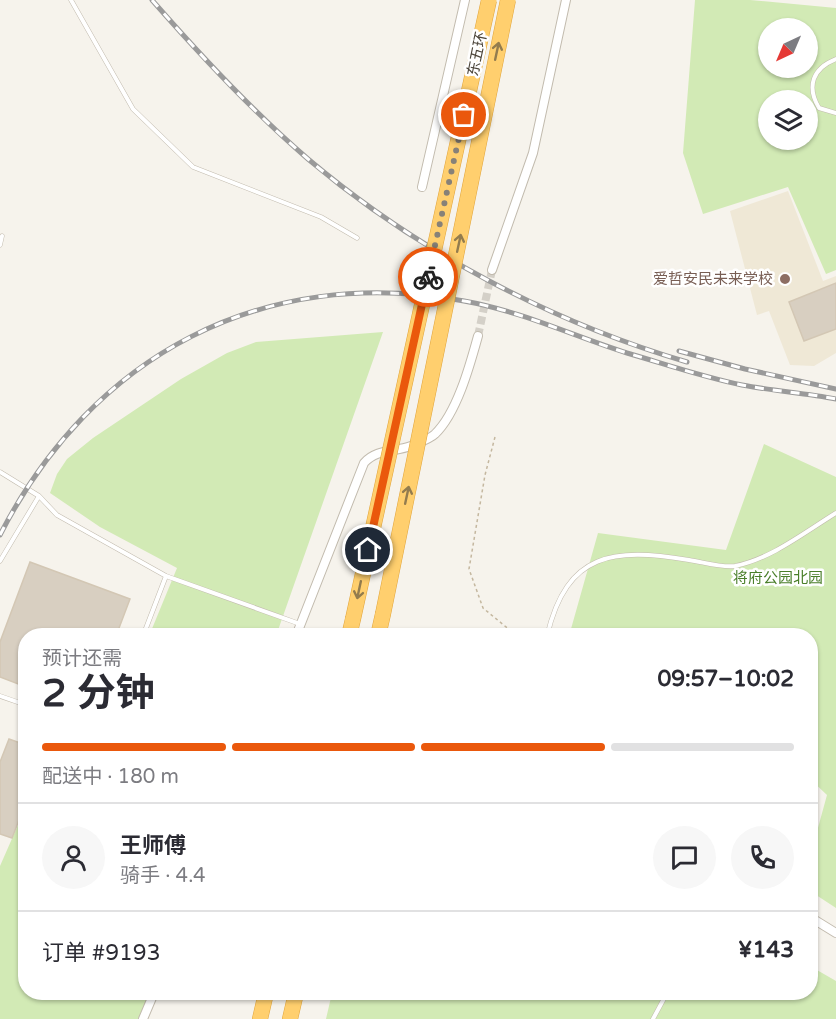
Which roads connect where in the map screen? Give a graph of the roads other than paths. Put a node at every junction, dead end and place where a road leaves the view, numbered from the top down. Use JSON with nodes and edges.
{"nodes":[{"id":1,"x":71,"y":0,"type":"edge"},
{"id":2,"x":465,"y":0,"type":"edge"},
{"id":3,"x":489,"y":0,"type":"edge"},
{"id":4,"x":508,"y":0,"type":"edge"},
{"id":5,"x":566,"y":0,"type":"edge"},
{"id":6,"x":836,"y":59,"type":"edge"},
{"id":7,"x":836,"y":113,"type":"edge"},
{"id":8,"x":422,"y":187,"type":"dead end"},
{"id":9,"x":2,"y":236,"type":"dead end"},
{"id":10,"x":357,"y":238,"type":"dead end"},
{"id":11,"x":0,"y":245,"type":"edge"},
{"id":12,"x":492,"y":270,"type":"tunnel mouth"},
{"id":13,"x":478,"y":336,"type":"tunnel mouth"},
{"id":14,"x":0,"y":472,"type":"edge"},
{"id":15,"x":39,"y":496,"type":"junction"},
{"id":16,"x":836,"y":513,"type":"edge"},
{"id":17,"x":0,"y":561,"type":"edge"},
{"id":18,"x":166,"y":576,"type":"junction"},
{"id":19,"x":301,"y":624,"type":"junction"},
{"id":20,"x":146,"y":628,"type":"edge"},
{"id":21,"x":299,"y":628,"type":"edge"},
{"id":22,"x":351,"y":628,"type":"edge"},
{"id":23,"x":380,"y":628,"type":"edge"},
{"id":24,"x":548,"y":628,"type":"edge"},
{"id":25,"x":0,"y":696,"type":"edge"},
{"id":26,"x":18,"y":702,"type":"edge"},
{"id":27,"x":818,"y":922,"type":"edge"},
{"id":28,"x":836,"y":933,"type":"edge"},
{"id":29,"x":151,"y":1000,"type":"edge"},
{"id":30,"x":264,"y":1000,"type":"edge"},
{"id":31,"x":294,"y":1000,"type":"edge"},
{"id":32,"x":663,"y":1000,"type":"edge"},
{"id":33,"x":143,"y":1019,"type":"edge"},
{"id":34,"x":260,"y":1019,"type":"edge"},
{"id":35,"x":290,"y":1019,"type":"edge"},
{"id":36,"x":653,"y":1019,"type":"edge"}],
"edges":[{"from":1,"to":10,"type":"lane"},
{"from":2,"to":8,"type":"street"},
{"from":3,"to":22,"type":"highway","name":"东五环","one_way":true,"bridge":true},
{"from":23,"to":4,"type":"highway","name":"东五环","one_way":true,"bridge":true},
{"from":5,"to":12,"type":"street"},
{"from":6,"to":7,"type":"lane"},
{"from":9,"to":11,"type":"lane"},
{"from":13,"to":19,"type":"street"},
{"from":14,"to":15,"type":"lane"},
{"from":15,"to":17,"type":"lane"},
{"from":15,"to":18,"type":"lane"},
{"from":16,"to":24,"type":"lane"},
{"from":18,"to":19,"type":"lane"},
{"from":18,"to":20,"type":"lane"},
{"from":19,"to":21,"type":"street"},
{"from":25,"to":26,"type":"lane"},
{"from":27,"to":28,"type":"street"},
{"from":29,"to":33,"type":"street"},
{"from":30,"to":34,"type":"highway"},
{"from":31,"to":35,"type":"highway"},
{"from":32,"to":36,"type":"lane"}]}
